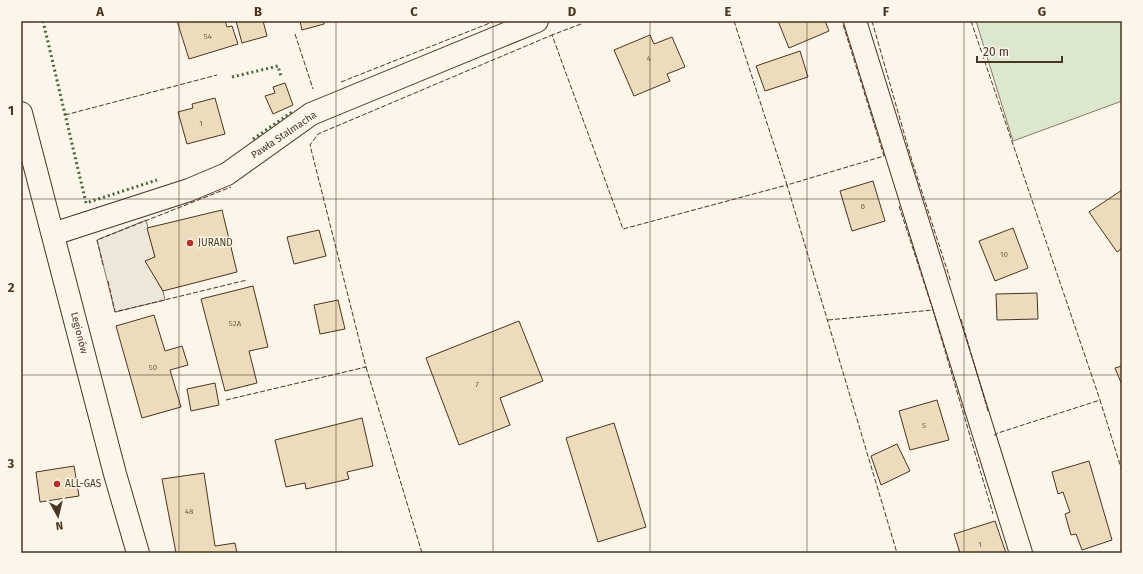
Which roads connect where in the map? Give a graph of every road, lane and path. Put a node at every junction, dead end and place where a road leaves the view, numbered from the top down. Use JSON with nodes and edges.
{"nodes":[{"id":1,"x":537,"y":21,"type":"edge"},
{"id":2,"x":855,"y":21,"type":"edge"},
{"id":3,"x":21,"y":113,"type":"edge"},
{"id":4,"x":53,"y":234,"type":"junction"},
{"id":5,"x":138,"y":553,"type":"edge"},
{"id":6,"x":1021,"y":553,"type":"edge"}],
"edges":[{"from":1,"to":4,"type":"street","name":"Pawła Stalmacha"},
{"from":2,"to":6,"type":"street"},
{"from":3,"to":4,"type":"street","name":"Legionów"},
{"from":4,"to":5,"type":"street","name":"Legionów"}]}
